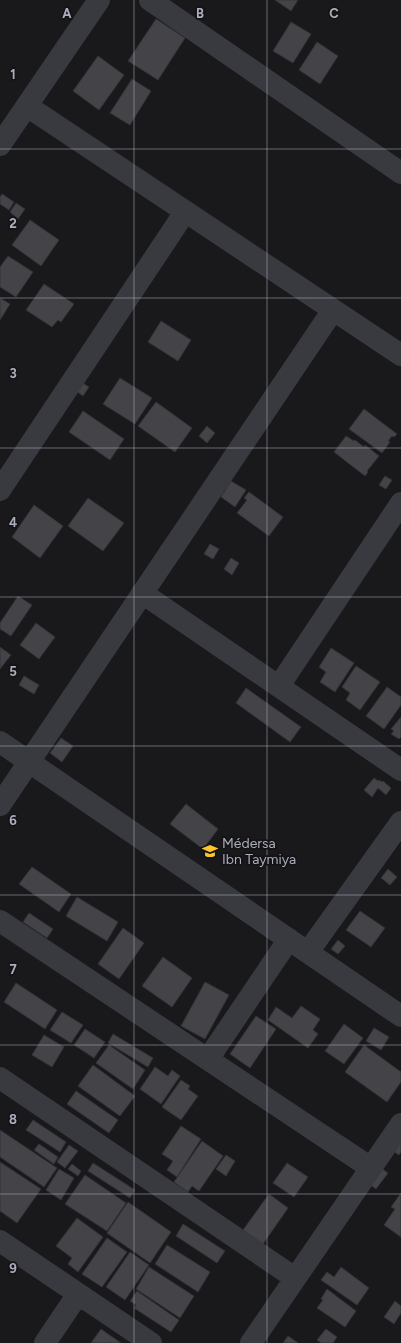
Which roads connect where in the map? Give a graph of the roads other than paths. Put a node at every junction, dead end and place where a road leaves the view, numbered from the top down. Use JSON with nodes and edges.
{"nodes":[{"id":1,"x":150,"y":0,"type":"edge"},
{"id":2,"x":95,"y":1,"type":"edge"},
{"id":3,"x":27,"y":106,"type":"junction"},
{"id":4,"x":3,"y":134,"type":"edge"},
{"id":5,"x":401,"y":173,"type":"edge"},
{"id":6,"x":185,"y":212,"type":"junction"},
{"id":7,"x":333,"y":310,"type":"junction"},
{"id":8,"x":401,"y":355,"type":"edge"},
{"id":9,"x":0,"y":490,"type":"edge"},
{"id":10,"x":401,"y":503,"type":"edge"},
{"id":11,"x":142,"y":593,"type":"junction"},
{"id":12,"x":279,"y":686,"type":"junction"},
{"id":13,"x":0,"y":742,"type":"edge"},
{"id":14,"x":29,"y":762,"type":"junction"},
{"id":15,"x":401,"y":770,"type":"edge"},
{"id":16,"x":0,"y":806,"type":"edge"},
{"id":17,"x":401,"y":822,"type":"edge"},
{"id":18,"x":0,"y":921,"type":"edge"},
{"id":19,"x":289,"y":939,"type":"junction"},
{"id":20,"x":308,"y":952,"type":"junction"},
{"id":21,"x":401,"y":1016,"type":"edge"},
{"id":22,"x":208,"y":1060,"type":"junction"},
{"id":23,"x":0,"y":1078,"type":"edge"},
{"id":24,"x":401,"y":1124,"type":"edge"},
{"id":25,"x":371,"y":1168,"type":"junction"},
{"id":26,"x":0,"y":1241,"type":"edge"},
{"id":27,"x":295,"y":1278,"type":"junction"},
{"id":28,"x":78,"y":1294,"type":"junction"},
{"id":29,"x":45,"y":1343,"type":"edge"},
{"id":30,"x":151,"y":1343,"type":"edge"},
{"id":31,"x":251,"y":1343,"type":"edge"}],
"edges":[{"from":1,"to":5,"type":"street"},
{"from":2,"to":3,"type":"street"},
{"from":3,"to":4,"type":"street"},
{"from":3,"to":6,"type":"street"},
{"from":6,"to":7,"type":"street"},
{"from":6,"to":9,"type":"street"},
{"from":7,"to":8,"type":"street"},
{"from":7,"to":11,"type":"street"},
{"from":10,"to":12,"type":"street"},
{"from":11,"to":12,"type":"street"},
{"from":11,"to":14,"type":"street"},
{"from":12,"to":15,"type":"street"},
{"from":13,"to":14,"type":"street"},
{"from":14,"to":16,"type":"street"},
{"from":14,"to":19,"type":"street"},
{"from":17,"to":20,"type":"street"},
{"from":18,"to":22,"type":"street"},
{"from":19,"to":20,"type":"street"},
{"from":19,"to":22,"type":"street"},
{"from":20,"to":21,"type":"street"},
{"from":22,"to":25,"type":"street"},
{"from":23,"to":27,"type":"street"},
{"from":24,"to":25,"type":"street"},
{"from":25,"to":27,"type":"street"},
{"from":26,"to":28,"type":"street"},
{"from":27,"to":31,"type":"street"},
{"from":28,"to":29,"type":"street"},
{"from":28,"to":30,"type":"street"}]}
